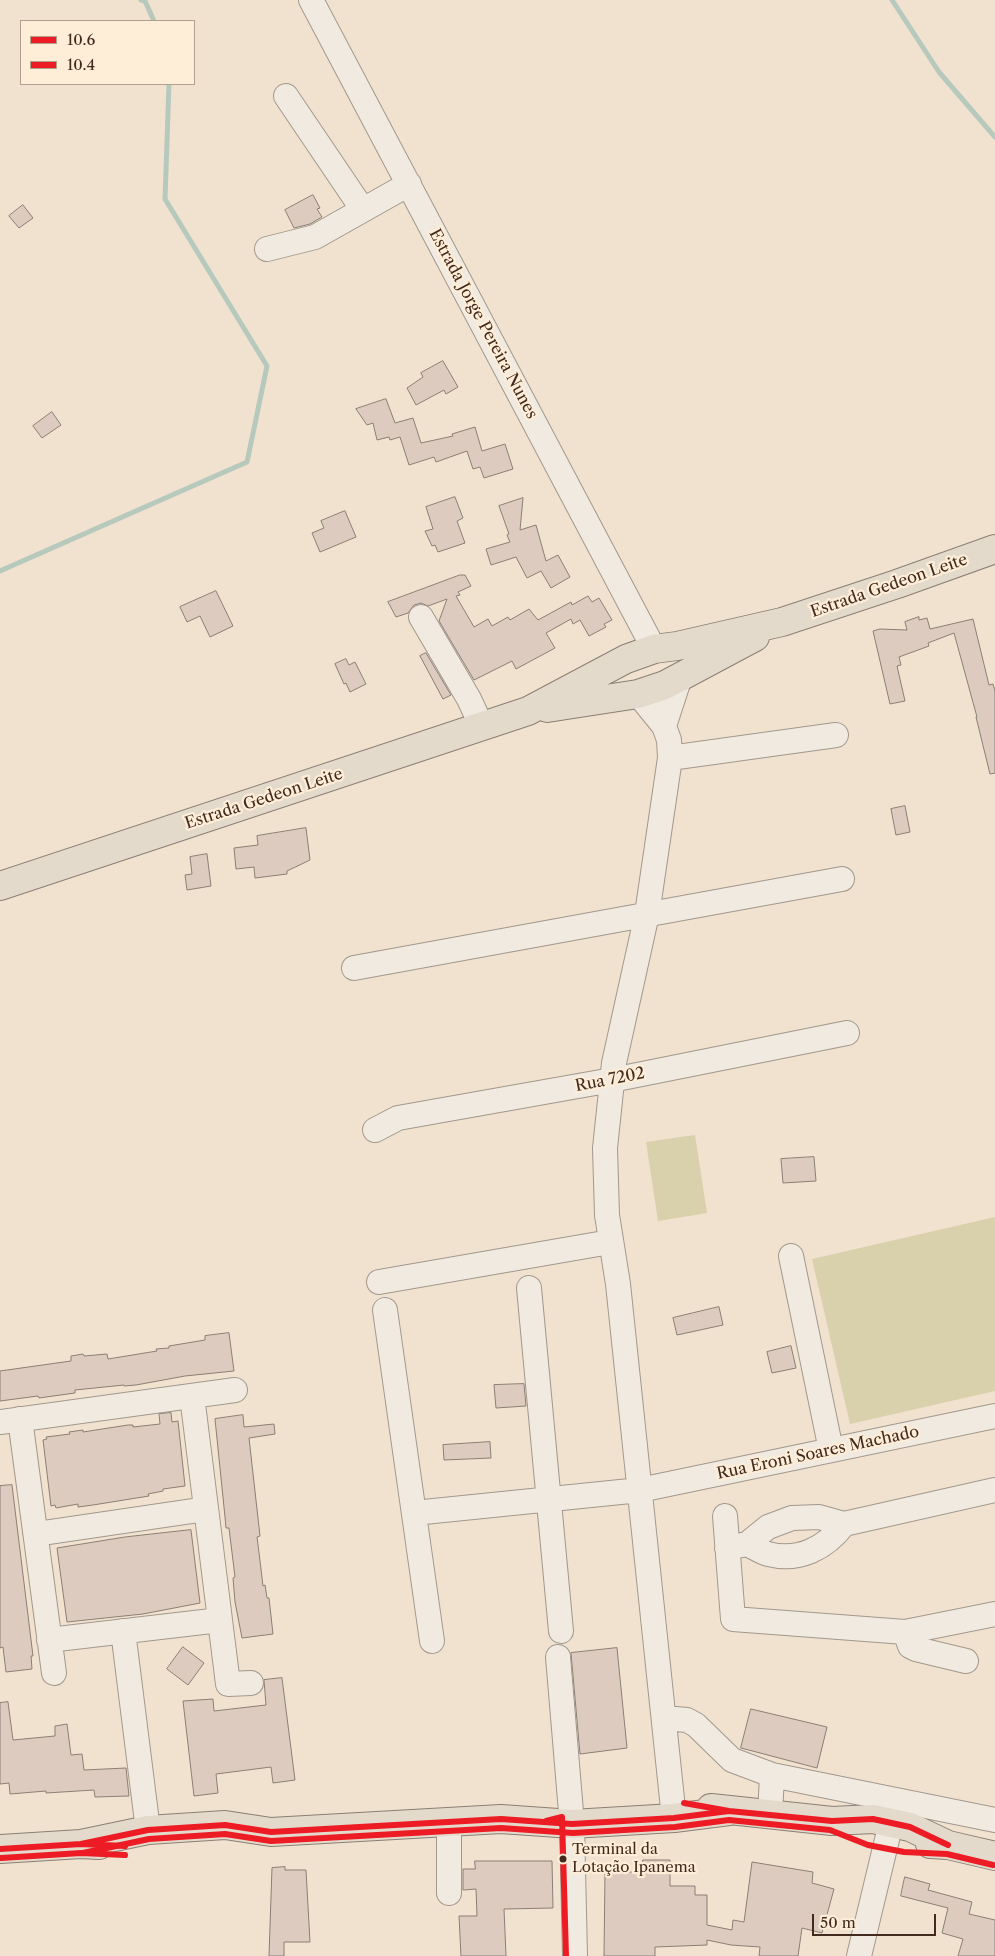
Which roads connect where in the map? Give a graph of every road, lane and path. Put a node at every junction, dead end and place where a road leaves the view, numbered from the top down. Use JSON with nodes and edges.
{"nodes":[{"id":1,"x":311,"y":0,"type":"edge"},
{"id":2,"x":286,"y":96,"type":"dead end"},
{"id":3,"x":409,"y":184,"type":"junction"},
{"id":4,"x":363,"y":210,"type":"junction"},
{"id":5,"x":267,"y":249,"type":"dead end"},
{"id":6,"x":995,"y":549,"type":"edge"},
{"id":7,"x":422,"y":618,"type":"dead end"},
{"id":8,"x":782,"y":622,"type":"junction"},
{"id":9,"x":666,"y":647,"type":"junction"},
{"id":10,"x":626,"y":659,"type":"junction"},
{"id":11,"x":680,"y":677,"type":"junction"},
{"id":12,"x":638,"y":694,"type":"junction"},
{"id":13,"x":528,"y":710,"type":"junction"},
{"id":14,"x":664,"y":726,"type":"junction"},
{"id":15,"x":482,"y":727,"type":"junction"},
{"id":16,"x":836,"y":735,"type":"dead end"},
{"id":17,"x":670,"y":758,"type":"junction"},
{"id":18,"x":842,"y":879,"type":"dead end"},
{"id":19,"x":0,"y":886,"type":"edge"},
{"id":20,"x":647,"y":914,"type":"junction"},
{"id":21,"x":354,"y":968,"type":"dead end"},
{"id":22,"x":847,"y":1033,"type":"dead end"},
{"id":23,"x":612,"y":1080,"type":"junction"},
{"id":24,"x":375,"y":1130,"type":"dead end"},
{"id":25,"x":610,"y":1242,"type":"junction"},
{"id":26,"x":791,"y":1256,"type":"dead end"},
{"id":27,"x":379,"y":1282,"type":"dead end"},
{"id":28,"x":529,"y":1288,"type":"dead end"},
{"id":29,"x":385,"y":1310,"type":"dead end"},
{"id":30,"x":236,"y":1390,"type":"dead end"},
{"id":31,"x":192,"y":1396,"type":"junction"},
{"id":32,"x":995,"y":1416,"type":"edge"},
{"id":33,"x":10,"y":1420,"type":"edge"},
{"id":34,"x":830,"y":1450,"type":"junction"},
{"id":35,"x":640,"y":1490,"type":"junction"},
{"id":36,"x":995,"y":1490,"type":"edge"},
{"id":37,"x":549,"y":1500,"type":"junction"},
{"id":38,"x":206,"y":1509,"type":"junction"},
{"id":39,"x":414,"y":1513,"type":"junction"},
{"id":40,"x":725,"y":1516,"type":"dead end"},
{"id":41,"x":844,"y":1524,"type":"junction"},
{"id":42,"x":36,"y":1534,"type":"junction"},
{"id":43,"x":737,"y":1546,"type":"junction"},
{"id":44,"x":995,"y":1614,"type":"edge"},
{"id":45,"x":220,"y":1620,"type":"junction"},
{"id":46,"x":123,"y":1631,"type":"junction"},
{"id":47,"x":561,"y":1631,"type":"dead end"},
{"id":48,"x":905,"y":1632,"type":"junction"},
{"id":49,"x":50,"y":1640,"type":"junction"},
{"id":50,"x":432,"y":1641,"type":"dead end"},
{"id":51,"x":558,"y":1657,"type":"dead end"},
{"id":52,"x":966,"y":1661,"type":"dead end"},
{"id":53,"x":54,"y":1673,"type":"dead end"},
{"id":54,"x":251,"y":1683,"type":"dead end"},
{"id":55,"x":664,"y":1718,"type":"junction"},
{"id":56,"x":772,"y":1775,"type":"junction"},
{"id":57,"x":850,"y":1790,"type":"junction"},
{"id":58,"x":673,"y":1810,"type":"junction"},
{"id":59,"x":770,"y":1815,"type":"junction"},
{"id":60,"x":571,"y":1816,"type":"junction"},
{"id":61,"x":986,"y":1818,"type":"edge"},
{"id":62,"x":838,"y":1821,"type":"junction"},
{"id":63,"x":448,"y":1822,"type":"junction"},
{"id":64,"x":898,"y":1822,"type":"junction"},
{"id":65,"x":149,"y":1839,"type":"junction"},
{"id":66,"x":0,"y":1849,"type":"edge"},
{"id":67,"x":971,"y":1850,"type":"edge"},
{"id":68,"x":449,"y":1894,"type":"dead end"},
{"id":69,"x":575,"y":1956,"type":"edge"},
{"id":70,"x":859,"y":1956,"type":"edge"}],
"edges":[{"from":1,"to":3,"type":"street","name":"Estrada Jorge Pereira Nunes"},
{"from":2,"to":4,"type":"street"},
{"from":3,"to":4,"type":"street"},
{"from":3,"to":9,"type":"street","name":"Estrada Jorge Pereira Nunes"},
{"from":4,"to":5,"type":"street"},
{"from":6,"to":8,"type":"main road","name":"Estrada Gedeon Leite"},
{"from":7,"to":15,"type":"street"},
{"from":8,"to":9,"type":"main road","name":"Estrada Gedeon Leite"},
{"from":8,"to":11,"type":"main road","name":"Estrada Gedeon Leite"},
{"from":9,"to":10,"type":"main road","name":"Estrada Gedeon Leite"},
{"from":9,"to":11,"type":"main road"},
{"from":10,"to":12,"type":"main road"},
{"from":10,"to":13,"type":"main road","name":"Estrada Gedeon Leite"},
{"from":11,"to":12,"type":"main road","name":"Estrada Gedeon Leite"},
{"from":11,"to":14,"type":"street"},
{"from":12,"to":13,"type":"main road","name":"Estrada Gedeon Leite"},
{"from":12,"to":14,"type":"street"},
{"from":13,"to":15,"type":"main road","name":"Estrada Gedeon Leite"},
{"from":14,"to":17,"type":"street"},
{"from":15,"to":19,"type":"main road","name":"Estrada Gedeon Leite"},
{"from":16,"to":17,"type":"street"},
{"from":17,"to":20,"type":"street"},
{"from":18,"to":20,"type":"street"},
{"from":20,"to":21,"type":"street"},
{"from":20,"to":23,"type":"street"},
{"from":22,"to":23,"type":"street","name":"Rua 7202"},
{"from":23,"to":24,"type":"street","name":"Rua 7202"},
{"from":23,"to":25,"type":"street"},
{"from":25,"to":27,"type":"street"},
{"from":25,"to":35,"type":"street"},
{"from":26,"to":34,"type":"street"},
{"from":28,"to":37,"type":"street"},
{"from":29,"to":39,"type":"street"},
{"from":30,"to":31,"type":"street"},
{"from":31,"to":33,"type":"street"},
{"from":31,"to":38,"type":"street"},
{"from":32,"to":34,"type":"street","name":"Rua Eroni Soares Machado"},
{"from":33,"to":42,"type":"street"},
{"from":34,"to":35,"type":"street","name":"Rua Eroni Soares Machado"},
{"from":35,"to":37,"type":"street","name":"Rua Eroni Soares Machado"},
{"from":35,"to":55,"type":"street"},
{"from":36,"to":41,"type":"street"},
{"from":37,"to":39,"type":"street","name":"Rua Eroni Soares Machado"},
{"from":37,"to":47,"type":"street"},
{"from":38,"to":42,"type":"street"},
{"from":38,"to":45,"type":"street"},
{"from":39,"to":50,"type":"street"},
{"from":40,"to":43,"type":"street"},
{"from":41,"to":43,"type":"street"},
{"from":41,"to":43,"type":"street"},
{"from":42,"to":49,"type":"street"},
{"from":43,"to":48,"type":"street"},
{"from":44,"to":48,"type":"street"},
{"from":45,"to":46,"type":"street"},
{"from":45,"to":54,"type":"street"},
{"from":46,"to":49,"type":"street"},
{"from":46,"to":65,"type":"street"},
{"from":48,"to":52,"type":"street"},
{"from":49,"to":53,"type":"street"},
{"from":51,"to":60,"type":"street"},
{"from":55,"to":56,"type":"street"},
{"from":55,"to":58,"type":"street"},
{"from":56,"to":57,"type":"street"},
{"from":56,"to":59,"type":"street"},
{"from":57,"to":62,"type":"street"},
{"from":57,"to":64,"type":"street"},
{"from":58,"to":59,"type":"main road"},
{"from":58,"to":60,"type":"main road"},
{"from":59,"to":62,"type":"main road"},
{"from":60,"to":63,"type":"main road"},
{"from":60,"to":69,"type":"street"},
{"from":61,"to":64,"type":"street"},
{"from":61,"to":67,"type":"street"},
{"from":62,"to":64,"type":"main road"},
{"from":63,"to":65,"type":"main road"},
{"from":63,"to":68,"type":"street"},
{"from":64,"to":67,"type":"main road"},
{"from":64,"to":70,"type":"street"},
{"from":65,"to":66,"type":"main road"}]}
